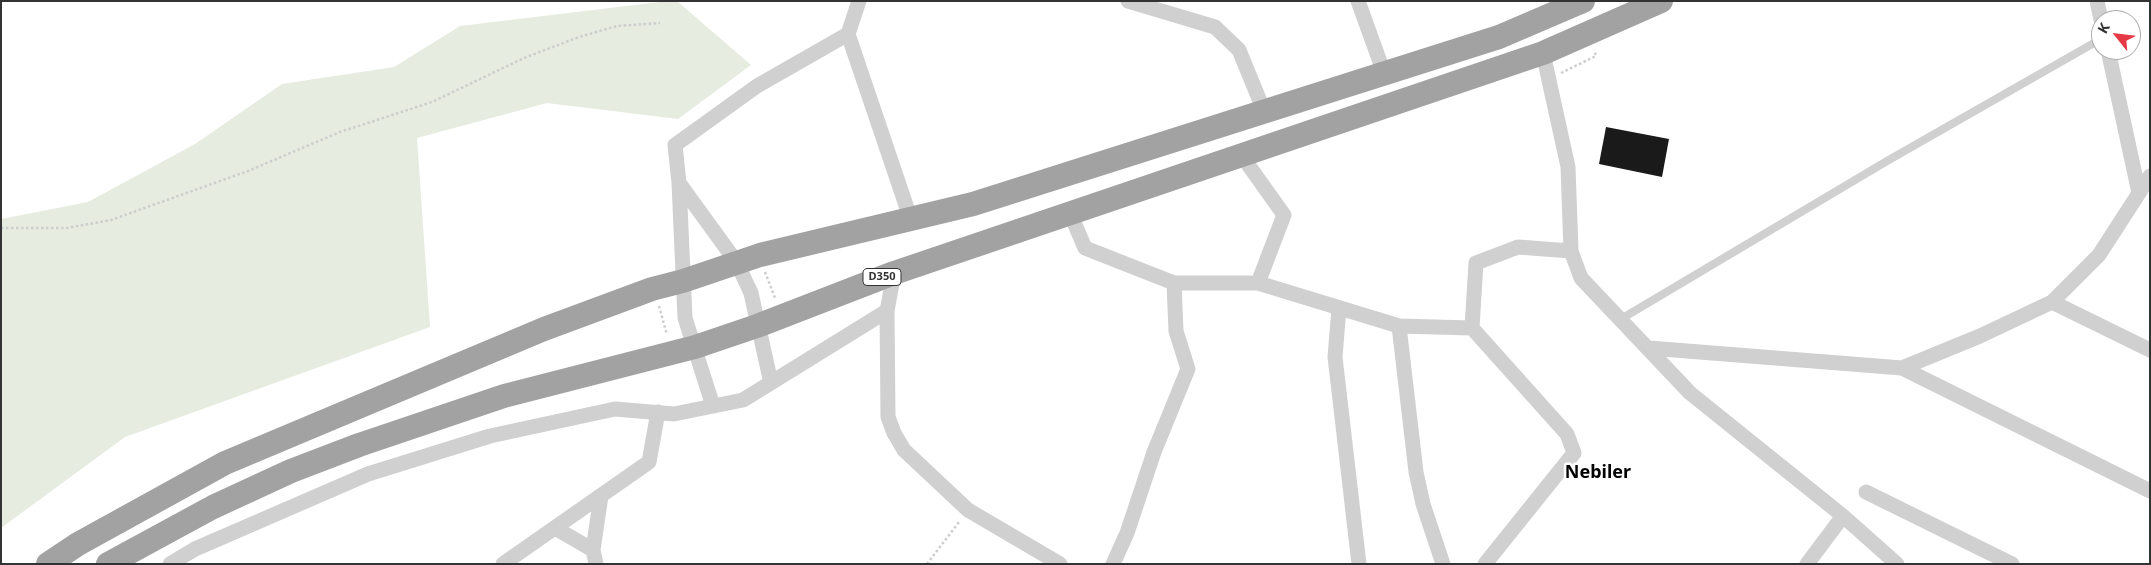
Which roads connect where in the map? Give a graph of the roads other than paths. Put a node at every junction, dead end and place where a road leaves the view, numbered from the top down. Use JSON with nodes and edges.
{"nodes":[{"id":1,"x":859,"y":1,"type":"edge"},
{"id":2,"x":1128,"y":1,"type":"edge"},
{"id":3,"x":1358,"y":1,"type":"edge"},
{"id":4,"x":1582,"y":1,"type":"edge"},
{"id":5,"x":1661,"y":1,"type":"edge"},
{"id":6,"x":848,"y":34,"type":"junction"},
{"id":7,"x":2091,"y":45,"type":"edge"},
{"id":8,"x":1543,"y":53,"type":"junction"},
{"id":9,"x":2111,"y":60,"type":"edge"},
{"id":10,"x":1384,"y":73,"type":"junction"},
{"id":11,"x":1264,"y":111,"type":"junction"},
{"id":12,"x":1242,"y":156,"type":"junction"},
{"id":13,"x":2150,"y":176,"type":"edge"},
{"id":14,"x":679,"y":183,"type":"junction"},
{"id":15,"x":2145,"y":195,"type":"edge"},
{"id":16,"x":1070,"y":213,"type":"junction"},
{"id":17,"x":911,"y":220,"type":"junction"},
{"id":18,"x":1571,"y":250,"type":"junction"},
{"id":19,"x":737,"y":263,"type":"junction"},
{"id":20,"x":894,"y":273,"type":"junction"},
{"id":21,"x":683,"y":282,"type":"junction"},
{"id":22,"x":1174,"y":283,"type":"junction"},
{"id":23,"x":1258,"y":283,"type":"junction"},
{"id":24,"x":2052,"y":302,"type":"junction"},
{"id":25,"x":1339,"y":308,"type":"junction"},
{"id":26,"x":887,"y":311,"type":"junction"},
{"id":27,"x":1621,"y":319,"type":"junction"},
{"id":28,"x":757,"y":326,"type":"junction"},
{"id":29,"x":1399,"y":326,"type":"junction"},
{"id":30,"x":1472,"y":328,"type":"junction"},
{"id":31,"x":695,"y":347,"type":"junction"},
{"id":32,"x":1649,"y":348,"type":"junction"},
{"id":33,"x":2150,"y":350,"type":"edge"},
{"id":34,"x":1902,"y":368,"type":"junction"},
{"id":35,"x":770,"y":383,"type":"junction"},
{"id":36,"x":713,"y":406,"type":"junction"},
{"id":37,"x":658,"y":412,"type":"junction"},
{"id":38,"x":2150,"y":491,"type":"edge"},
{"id":39,"x":1866,"y":492,"type":"dead end"},
{"id":40,"x":601,"y":496,"type":"junction"},
{"id":41,"x":1843,"y":516,"type":"junction"},
{"id":42,"x":554,"y":528,"type":"junction"},
{"id":43,"x":594,"y":557,"type":"edge"},
{"id":44,"x":48,"y":564,"type":"edge"},
{"id":45,"x":108,"y":564,"type":"edge"},
{"id":46,"x":170,"y":564,"type":"edge"},
{"id":47,"x":503,"y":564,"type":"edge"},
{"id":48,"x":1060,"y":564,"type":"edge"},
{"id":49,"x":1113,"y":564,"type":"edge"},
{"id":50,"x":1359,"y":564,"type":"edge"},
{"id":51,"x":1444,"y":564,"type":"edge"},
{"id":52,"x":1486,"y":564,"type":"edge"},
{"id":53,"x":1807,"y":564,"type":"edge"},
{"id":54,"x":1897,"y":564,"type":"edge"},
{"id":55,"x":2012,"y":564,"type":"edge"}],
"edges":[{"from":1,"to":6,"type":"street"},
{"from":2,"to":11,"type":"street"},
{"from":3,"to":10,"type":"street"},
{"from":4,"to":10,"type":"highway"},
{"from":5,"to":8,"type":"highway","number":"D350"},
{"from":6,"to":14,"type":"street"},
{"from":6,"to":17,"type":"street"},
{"from":7,"to":27,"type":"lane"},
{"from":8,"to":12,"type":"highway","number":"D350"},
{"from":8,"to":18,"type":"street"},
{"from":9,"to":15,"type":"street"},
{"from":10,"to":11,"type":"highway"},
{"from":11,"to":17,"type":"highway"},
{"from":12,"to":16,"type":"highway","number":"D350"},
{"from":12,"to":23,"type":"street"},
{"from":13,"to":15,"type":"street"},
{"from":14,"to":19,"type":"street"},
{"from":14,"to":21,"type":"street"},
{"from":15,"to":24,"type":"street"},
{"from":16,"to":20,"type":"highway","number":"D350"},
{"from":16,"to":22,"type":"street"},
{"from":17,"to":19,"type":"highway"},
{"from":18,"to":27,"type":"street"},
{"from":18,"to":30,"type":"street"},
{"from":19,"to":21,"type":"highway"},
{"from":19,"to":28,"type":"street"},
{"from":20,"to":26,"type":"street"},
{"from":20,"to":28,"type":"highway","number":"D350"},
{"from":21,"to":31,"type":"street"},
{"from":21,"to":44,"type":"highway"},
{"from":22,"to":23,"type":"street"},
{"from":22,"to":49,"type":"street"},
{"from":23,"to":25,"type":"street"},
{"from":24,"to":33,"type":"street"},
{"from":24,"to":34,"type":"street"},
{"from":25,"to":29,"type":"street"},
{"from":25,"to":50,"type":"street"},
{"from":26,"to":35,"type":"street"},
{"from":26,"to":48,"type":"street"},
{"from":27,"to":32,"type":"street"},
{"from":28,"to":31,"type":"highway","number":"D350"},
{"from":28,"to":35,"type":"street"},
{"from":29,"to":30,"type":"street"},
{"from":29,"to":51,"type":"street"},
{"from":30,"to":52,"type":"street"},
{"from":31,"to":36,"type":"street"},
{"from":31,"to":45,"type":"highway","number":"D350"},
{"from":32,"to":34,"type":"street"},
{"from":32,"to":41,"type":"street"},
{"from":34,"to":38,"type":"street"},
{"from":35,"to":36,"type":"street"},
{"from":36,"to":37,"type":"street"},
{"from":37,"to":40,"type":"street"},
{"from":37,"to":46,"type":"street"},
{"from":39,"to":55,"type":"street"},
{"from":40,"to":42,"type":"street"},
{"from":40,"to":43,"type":"street"},
{"from":41,"to":53,"type":"street"},
{"from":41,"to":54,"type":"street"},
{"from":42,"to":43,"type":"street"},
{"from":42,"to":47,"type":"street"}]}
